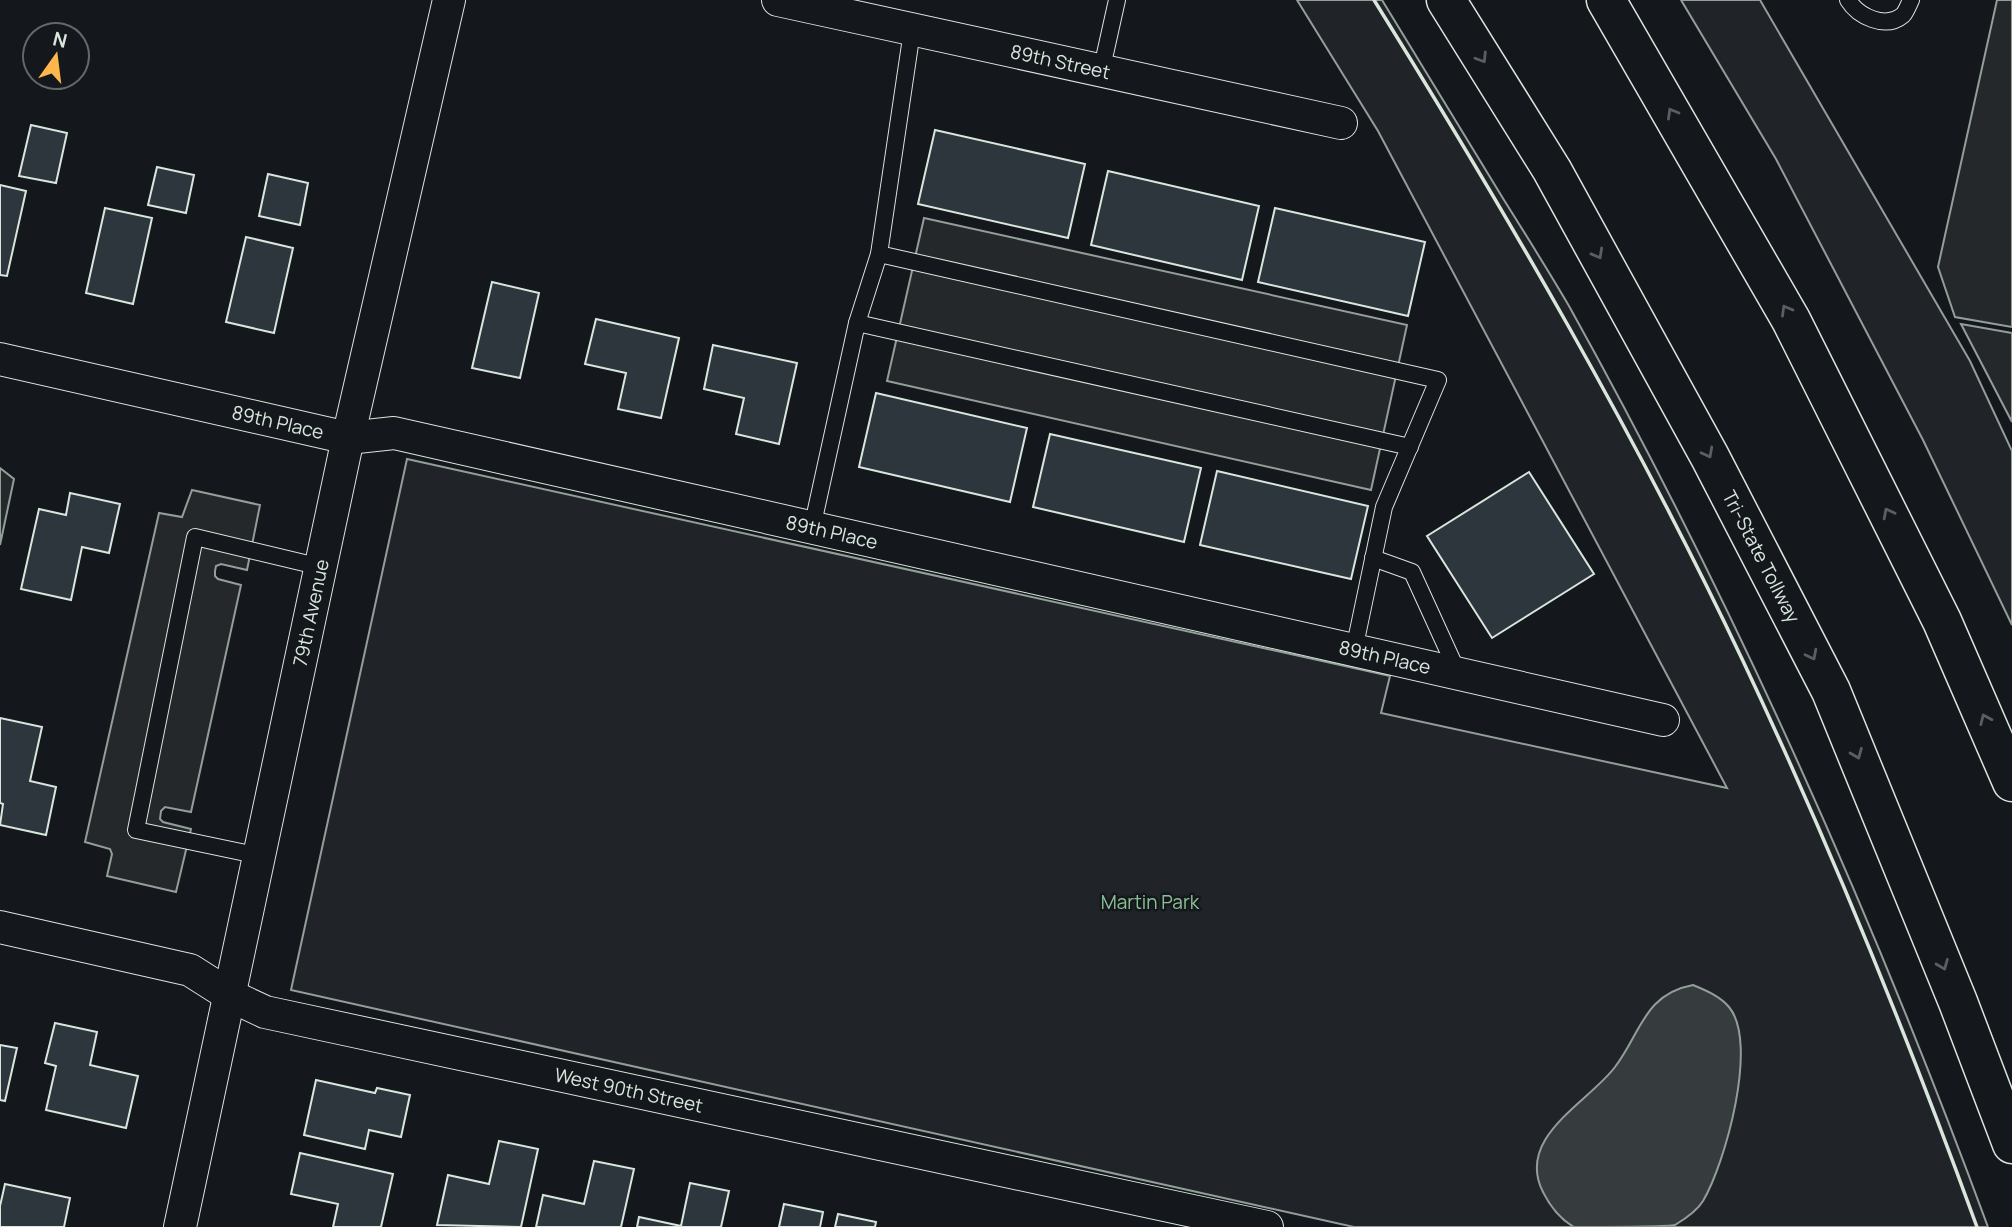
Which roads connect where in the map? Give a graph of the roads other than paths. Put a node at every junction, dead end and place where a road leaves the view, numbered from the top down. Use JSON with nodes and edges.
{"nodes":[{"id":1,"x":449,"y":0,"type":"edge"},
{"id":2,"x":778,"y":0,"type":"edge"},
{"id":3,"x":1116,"y":0,"type":"edge"},
{"id":4,"x":1446,"y":0,"type":"edge"},
{"id":5,"x":1606,"y":0,"type":"edge"},
{"id":6,"x":1848,"y":0,"type":"edge"},
{"id":7,"x":1911,"y":0,"type":"edge"},
{"id":8,"x":912,"y":31,"type":"junction"},
{"id":9,"x":1101,"y":72,"type":"junction"},
{"id":10,"x":1341,"y":124,"type":"dead end"},
{"id":11,"x":879,"y":254,"type":"junction"},
{"id":12,"x":857,"y":323,"type":"junction"},
{"id":13,"x":0,"y":359,"type":"edge"},
{"id":14,"x":348,"y":438,"type":"junction"},
{"id":15,"x":1410,"y":447,"type":"junction"},
{"id":16,"x":812,"y":528,"type":"junction"},
{"id":17,"x":1373,"y":558,"type":"junction"},
{"id":18,"x":321,"y":567,"type":"junction"},
{"id":19,"x":1354,"y":650,"type":"junction"},
{"id":20,"x":1459,"y":675,"type":"junction"},
{"id":21,"x":1662,"y":720,"type":"dead end"},
{"id":22,"x":2012,"y":782,"type":"edge"},
{"id":23,"x":260,"y":856,"type":"junction"},
{"id":24,"x":0,"y":927,"type":"edge"},
{"id":25,"x":231,"y":996,"type":"junction"},
{"id":26,"x":2012,"y":1144,"type":"edge"},
{"id":27,"x":180,"y":1227,"type":"edge"},
{"id":28,"x":1267,"y":1227,"type":"edge"}],
"edges":[{"from":1,"to":14,"type":"street","name":"79th Avenue"},
{"from":2,"to":8,"type":"street","name":"89th Street"},
{"from":3,"to":9,"type":"lane"},
{"from":4,"to":26,"type":"highway","name":"Tri-State Tollway","one_way":true},
{"from":22,"to":5,"type":"highway","one_way":true},
{"from":6,"to":7,"type":"lane"},
{"from":8,"to":9,"type":"street","name":"89th Street"},
{"from":8,"to":11,"type":"lane"},
{"from":9,"to":10,"type":"street","name":"89th Street"},
{"from":11,"to":12,"type":"lane"},
{"from":11,"to":15,"type":"lane"},
{"from":12,"to":15,"type":"lane"},
{"from":12,"to":16,"type":"lane"},
{"from":13,"to":14,"type":"street","name":"89th Place"},
{"from":14,"to":16,"type":"street","name":"89th Place"},
{"from":14,"to":18,"type":"street","name":"79th Avenue"},
{"from":15,"to":17,"type":"lane"},
{"from":16,"to":19,"type":"street","name":"89th Place"},
{"from":17,"to":19,"type":"lane"},
{"from":17,"to":20,"type":"lane"},
{"from":18,"to":23,"type":"street","name":"79th Avenue"},
{"from":18,"to":23,"type":"lane"},
{"from":19,"to":20,"type":"street","name":"89th Place"},
{"from":20,"to":21,"type":"street","name":"89th Place"},
{"from":23,"to":25,"type":"street","name":"79th Avenue"},
{"from":24,"to":25,"type":"street","name":"West 90th Street"},
{"from":25,"to":27,"type":"street","name":"79th Avenue"},
{"from":25,"to":28,"type":"street","name":"West 90th Street"}]}
